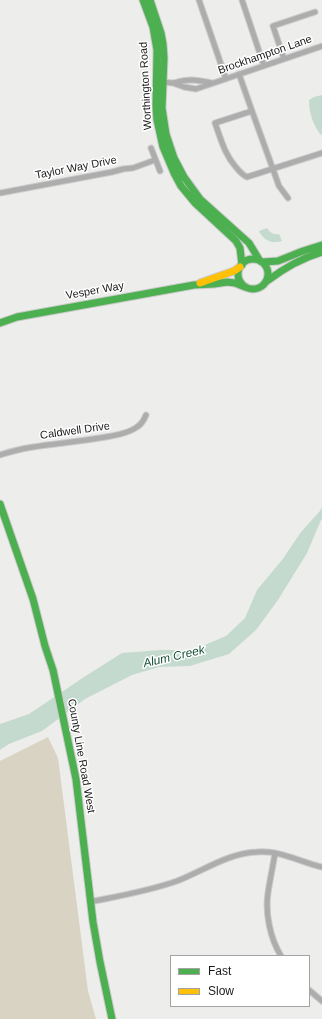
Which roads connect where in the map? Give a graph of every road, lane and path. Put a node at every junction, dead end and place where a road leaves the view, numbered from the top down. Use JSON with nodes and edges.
{"nodes":[{"id":1,"x":144,"y":0,"type":"edge"},
{"id":2,"x":150,"y":0,"type":"edge"},
{"id":3,"x":199,"y":0,"type":"edge"},
{"id":4,"x":242,"y":0,"type":"edge"},
{"id":5,"x":315,"y":12,"type":"dead end"},
{"id":6,"x":322,"y":46,"type":"edge"},
{"id":7,"x":284,"y":59,"type":"junction"},
{"id":8,"x":264,"y":66,"type":"junction"},
{"id":9,"x":240,"y":74,"type":"junction"},
{"id":10,"x":226,"y":79,"type":"junction"},
{"id":11,"x":160,"y":81,"type":"junction"},
{"id":12,"x":173,"y":83,"type":"junction"},
{"id":13,"x":214,"y":83,"type":"junction"},
{"id":14,"x":252,"y":111,"type":"junction"},
{"id":15,"x":151,"y":148,"type":"dead end"},
{"id":16,"x":322,"y":152,"type":"edge"},
{"id":17,"x":155,"y":160,"type":"junction"},
{"id":18,"x":272,"y":169,"type":"junction"},
{"id":19,"x":160,"y":171,"type":"dead end"},
{"id":20,"x":0,"y":193,"type":"edge"},
{"id":21,"x":288,"y":198,"type":"dead end"},
{"id":22,"x":322,"y":245,"type":"edge"},
{"id":23,"x":322,"y":252,"type":"edge"},
{"id":24,"x":261,"y":262,"type":"junction"},
{"id":25,"x":241,"y":266,"type":"junction"},
{"id":26,"x":267,"y":280,"type":"junction"},
{"id":27,"x":194,"y":285,"type":"junction"},
{"id":28,"x":245,"y":287,"type":"junction"},
{"id":29,"x":0,"y":323,"type":"edge"},
{"id":30,"x":146,"y":415,"type":"dead end"},
{"id":31,"x":0,"y":455,"type":"edge"},
{"id":32,"x":0,"y":504,"type":"edge"},
{"id":33,"x":275,"y":853,"type":"junction"},
{"id":34,"x":322,"y":867,"type":"edge"},
{"id":35,"x":90,"y":902,"type":"junction"},
{"id":36,"x":280,"y":955,"type":"edge"},
{"id":37,"x":310,"y":991,"type":"edge"},
{"id":38,"x":322,"y":1001,"type":"edge"},
{"id":39,"x":112,"y":1019,"type":"edge"}],
"edges":[{"from":1,"to":11,"type":"street","name":"Worthington Road"},
{"from":2,"to":11,"type":"street","name":"Worthington Road"},
{"from":3,"to":10,"type":"street"},
{"from":4,"to":8,"type":"street"},
{"from":5,"to":7,"type":"street"},
{"from":6,"to":7,"type":"street","name":"Brockhampton Lane"},
{"from":7,"to":8,"type":"street","name":"Brockhampton Lane"},
{"from":8,"to":9,"type":"street","name":"Brockhampton Lane"},
{"from":9,"to":10,"type":"street","name":"Brockhampton Lane"},
{"from":9,"to":14,"type":"street"},
{"from":10,"to":13,"type":"street","name":"Brockhampton Lane"},
{"from":11,"to":12,"type":"street","name":"Brockhampton Lane"},
{"from":11,"to":24,"type":"street","name":"Worthington Road"},
{"from":11,"to":25,"type":"street","name":"Worthington Road"},
{"from":12,"to":13,"type":"street","name":"Brockhampton Lane"},
{"from":12,"to":13,"type":"street","name":"Brockhampton Lane"},
{"from":14,"to":18,"type":"street"},
{"from":14,"to":18,"type":"street"},
{"from":15,"to":17,"type":"street"},
{"from":16,"to":18,"type":"street"},
{"from":17,"to":19,"type":"street"},
{"from":17,"to":20,"type":"street","name":"Taylor Way Drive"},
{"from":18,"to":21,"type":"street"},
{"from":22,"to":24,"type":"street"},
{"from":23,"to":26,"type":"street"},
{"from":24,"to":25,"type":"street"},
{"from":24,"to":26,"type":"street"},
{"from":25,"to":27,"type":"street","name":"Vesper Way"},
{"from":25,"to":28,"type":"street"},
{"from":26,"to":28,"type":"street"},
{"from":27,"to":28,"type":"street","name":"Vesper Way"},
{"from":27,"to":29,"type":"street","name":"Vesper Way"},
{"from":30,"to":31,"type":"street","name":"Caldwell Drive"},
{"from":32,"to":35,"type":"street","name":"County Line Road West"},
{"from":33,"to":34,"type":"street"},
{"from":33,"to":35,"type":"street"},
{"from":33,"to":36,"type":"street"},
{"from":35,"to":39,"type":"street","name":"County Line Road West"},
{"from":37,"to":38,"type":"street"}]}
